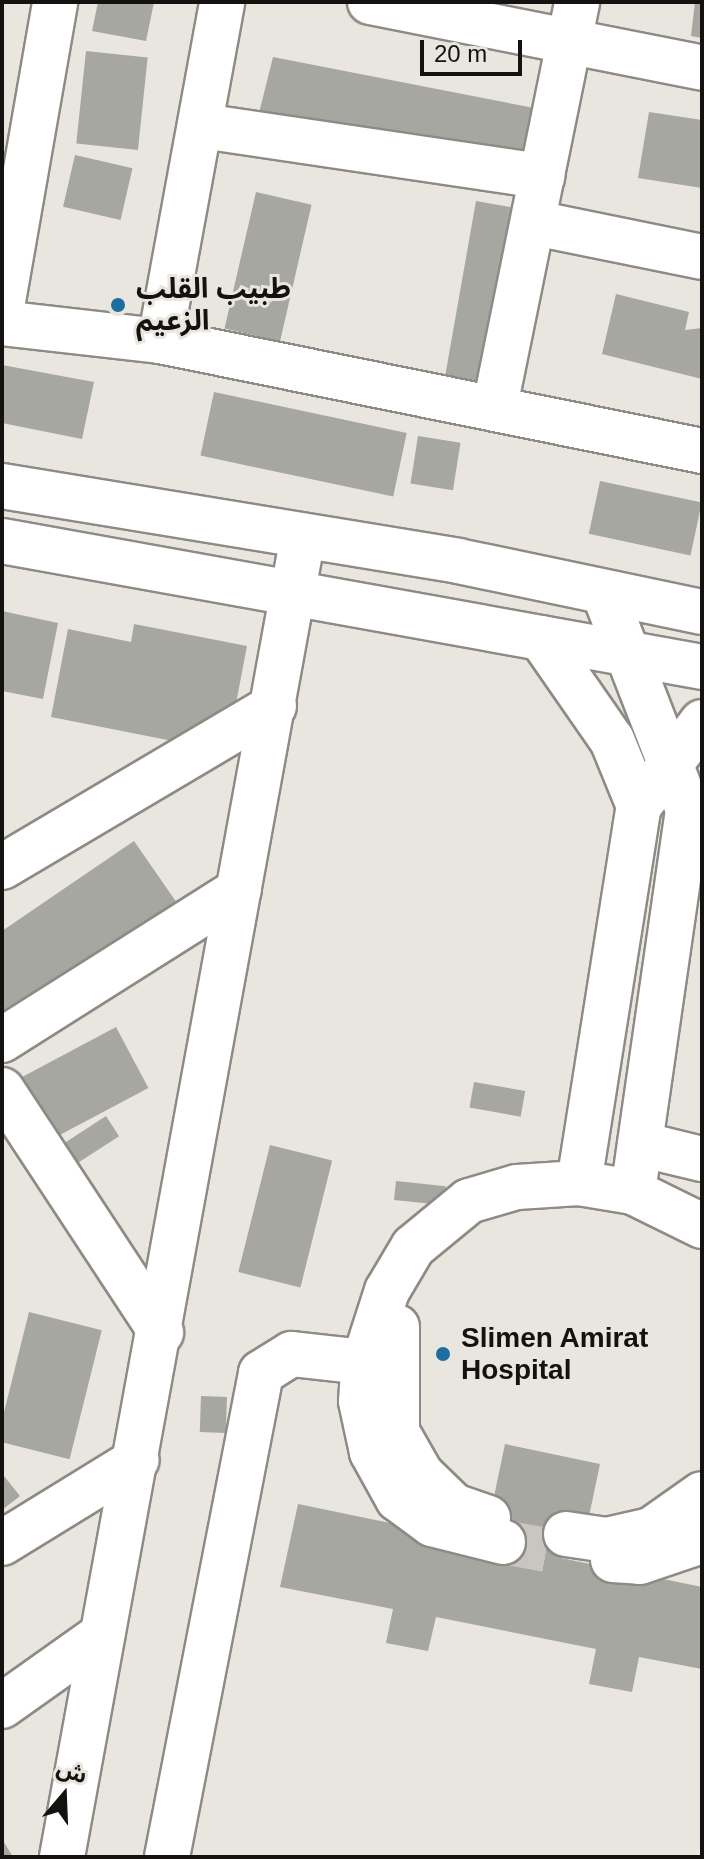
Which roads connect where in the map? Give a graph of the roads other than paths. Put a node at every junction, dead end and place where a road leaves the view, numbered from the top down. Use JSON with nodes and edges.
{"nodes":[{"id":1,"x":55,"y":2,"type":"edge"},
{"id":2,"x":222,"y":2,"type":"edge"},
{"id":3,"x":370,"y":2,"type":"edge"},
{"id":4,"x":572,"y":20,"type":"edge"},
{"id":5,"x":702,"y":68,"type":"edge"},
{"id":6,"x":21,"y":85,"type":"edge"},
{"id":7,"x":202,"y":126,"type":"junction"},
{"id":8,"x":542,"y":176,"type":"junction"},
{"id":9,"x":535,"y":223,"type":"junction"},
{"id":10,"x":702,"y":257,"type":"edge"},
{"id":11,"x":2,"y":307,"type":"edge"},
{"id":12,"x":2,"y":323,"type":"edge"},
{"id":13,"x":160,"y":341,"type":"junction"},
{"id":14,"x":495,"y":406,"type":"junction"},
{"id":15,"x":702,"y":451,"type":"edge"},
{"id":16,"x":2,"y":486,"type":"edge"},
{"id":17,"x":303,"y":536,"type":"junction"},
{"id":18,"x":2,"y":541,"type":"edge"},
{"id":19,"x":604,"y":593,"type":"junction"},
{"id":20,"x":291,"y":595,"type":"junction"},
{"id":21,"x":702,"y":612,"type":"edge"},
{"id":22,"x":541,"y":638,"type":"junction"},
{"id":23,"x":627,"y":653,"type":"junction"},
{"id":24,"x":702,"y":667,"type":"edge"},
{"id":25,"x":274,"y":706,"type":"junction"},
{"id":26,"x":702,"y":722,"type":"edge"},
{"id":27,"x":688,"y":792,"type":"edge"},
{"id":28,"x":639,"y":806,"type":"junction"},
{"id":29,"x":2,"y":867,"type":"edge"},
{"id":30,"x":239,"y":890,"type":"junction"},
{"id":31,"x":2,"y":1040,"type":"edge"},
{"id":32,"x":2,"y":1090,"type":"edge"},
{"id":33,"x":640,"y":1144,"type":"junction"},
{"id":34,"x":702,"y":1159,"type":"edge"},
{"id":35,"x":579,"y":1183,"type":"junction"},
{"id":36,"x":633,"y":1192,"type":"junction"},
{"id":37,"x":469,"y":1201,"type":"junction"},
{"id":38,"x":702,"y":1226,"type":"edge"},
{"id":39,"x":161,"y":1332,"type":"junction"},
{"id":40,"x":364,"y":1362,"type":"junction"},
{"id":41,"x":137,"y":1460,"type":"junction"},
{"id":42,"x":702,"y":1494,"type":"edge"},
{"id":43,"x":702,"y":1541,"type":"edge"},
{"id":44,"x":2,"y":1543,"type":"edge"},
{"id":45,"x":102,"y":1635,"type":"junction"},
{"id":46,"x":2,"y":1706,"type":"edge"},
{"id":47,"x":188,"y":1761,"type":"junction"},
{"id":48,"x":62,"y":1857,"type":"edge"},
{"id":49,"x":167,"y":1857,"type":"edge"},
{"id":50,"x":198,"y":1857,"type":"edge"}],
"edges":[{"from":1,"to":6,"type":"street"},
{"from":2,"to":7,"type":"street"},
{"from":3,"to":4,"type":"street"},
{"from":4,"to":5,"type":"street"},
{"from":4,"to":8,"type":"street"},
{"from":6,"to":11,"type":"street"},
{"from":7,"to":8,"type":"street"},
{"from":7,"to":13,"type":"street"},
{"from":8,"to":9,"type":"street"},
{"from":9,"to":10,"type":"street"},
{"from":9,"to":14,"type":"street"},
{"from":12,"to":13,"type":"street"},
{"from":13,"to":14,"type":"street"},
{"from":14,"to":15,"type":"street"},
{"from":16,"to":17,"type":"street"},
{"from":17,"to":19,"type":"street"},
{"from":17,"to":20,"type":"street"},
{"from":18,"to":20,"type":"street"},
{"from":19,"to":21,"type":"street"},
{"from":19,"to":23,"type":"street"},
{"from":20,"to":22,"type":"street"},
{"from":20,"to":25,"type":"street"},
{"from":22,"to":23,"type":"street"},
{"from":22,"to":28,"type":"street"},
{"from":23,"to":24,"type":"street"},
{"from":23,"to":27,"type":"street"},
{"from":25,"to":29,"type":"street"},
{"from":25,"to":30,"type":"street"},
{"from":26,"to":27,"type":"street"},
{"from":27,"to":28,"type":"street"},
{"from":27,"to":33,"type":"street"},
{"from":28,"to":35,"type":"street"},
{"from":30,"to":31,"type":"street"},
{"from":30,"to":39,"type":"street"},
{"from":32,"to":39,"type":"street"},
{"from":33,"to":34,"type":"street"},
{"from":33,"to":36,"type":"street"},
{"from":35,"to":36,"type":"street"},
{"from":35,"to":37,"type":"street"},
{"from":36,"to":38,"type":"street"},
{"from":37,"to":40,"type":"street"},
{"from":37,"to":40,"type":"street"},
{"from":39,"to":41,"type":"street"},
{"from":40,"to":47,"type":"street"},
{"from":41,"to":44,"type":"street"},
{"from":41,"to":45,"type":"street"},
{"from":42,"to":43,"type":"street"},
{"from":45,"to":46,"type":"street"},
{"from":45,"to":48,"type":"street"},
{"from":47,"to":49,"type":"street"},
{"from":47,"to":50,"type":"street"}]}
